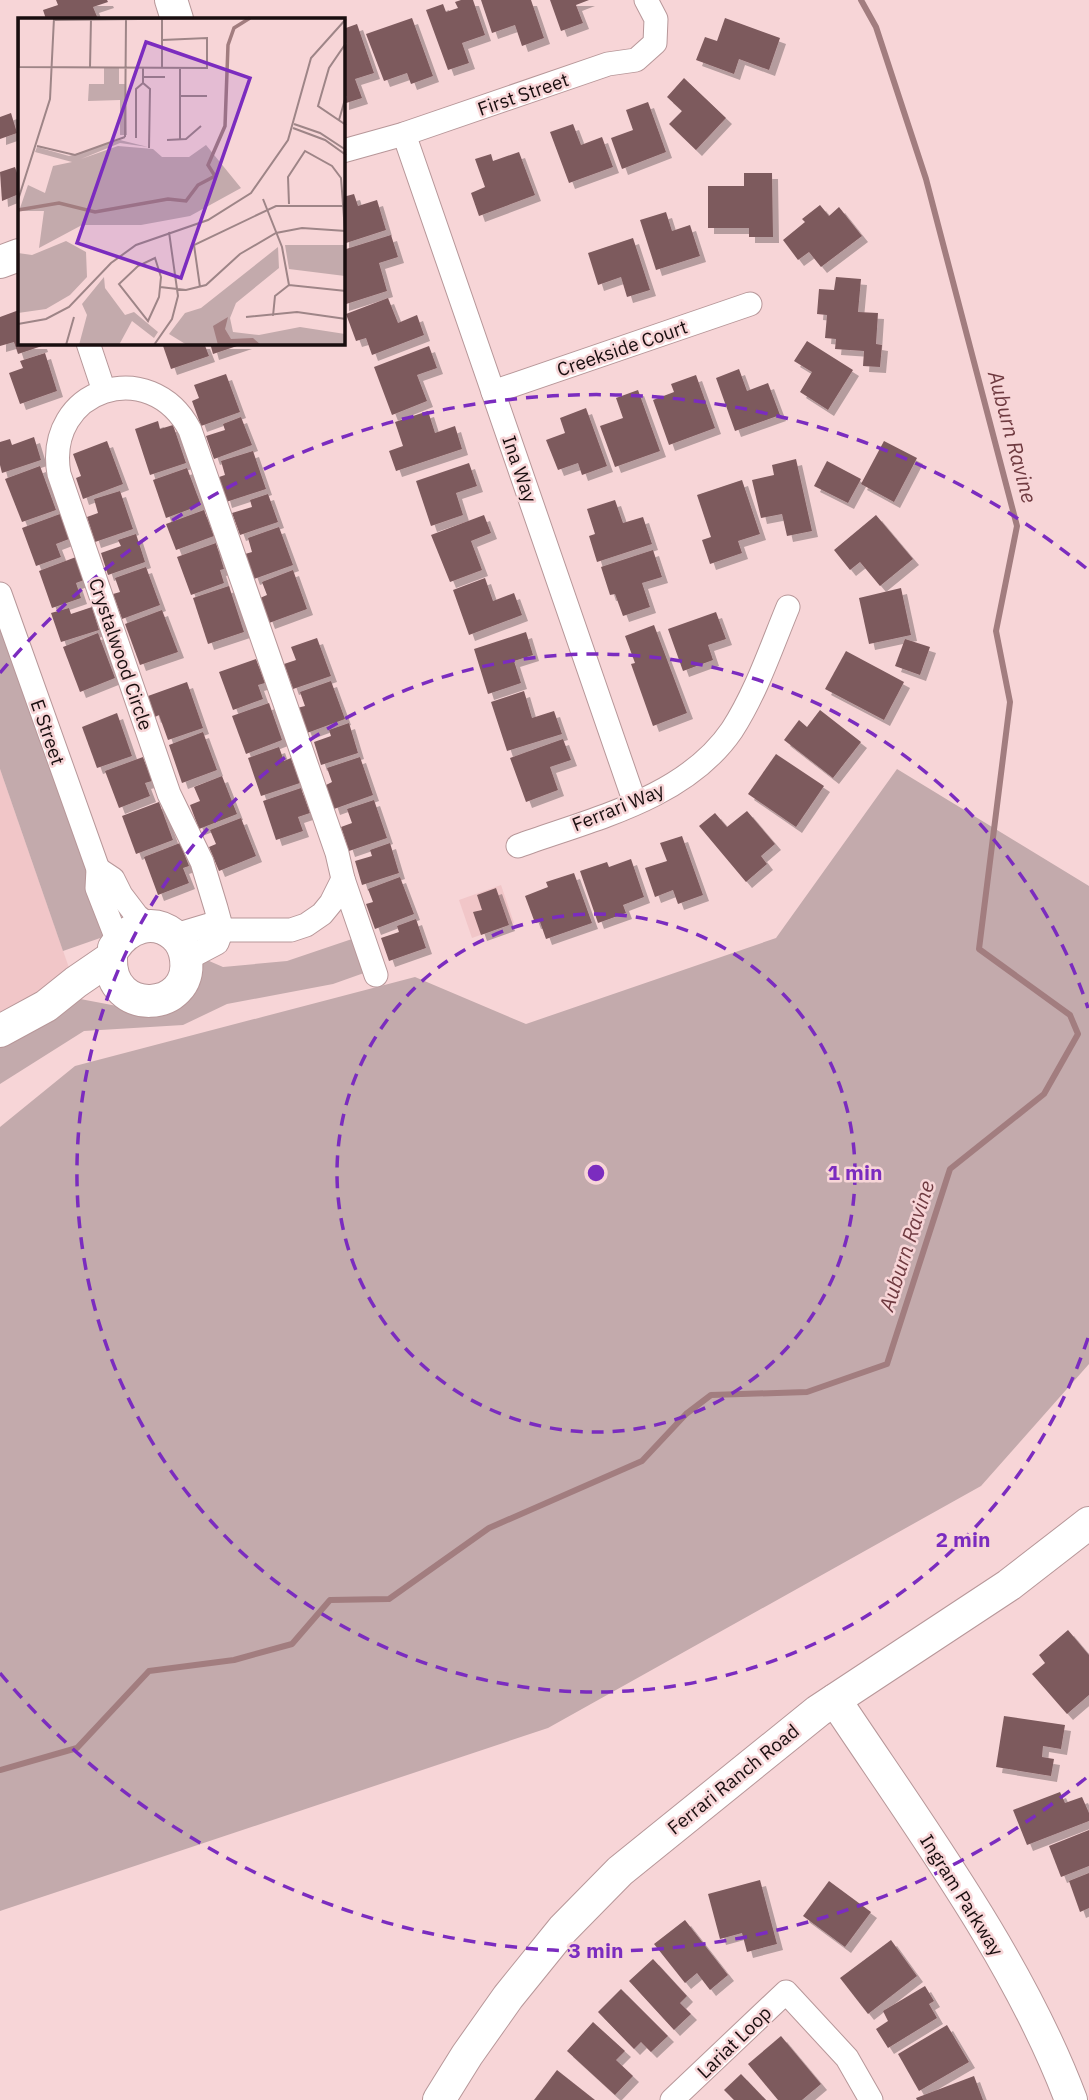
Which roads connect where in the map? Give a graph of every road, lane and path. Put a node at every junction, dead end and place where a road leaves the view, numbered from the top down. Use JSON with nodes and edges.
{"nodes":[{"id":1,"x":171,"y":0,"type":"edge"},
{"id":2,"x":646,"y":0,"type":"edge"},
{"id":3,"x":177,"y":18,"type":"edge"},
{"id":4,"x":404,"y":134,"type":"junction"},
{"id":5,"x":345,"y":151,"type":"edge"},
{"id":6,"x":18,"y":255,"type":"edge"},
{"id":7,"x":0,"y":262,"type":"edge"},
{"id":8,"x":750,"y":303,"type":"dead end"},
{"id":9,"x":89,"y":345,"type":"edge"},
{"id":10,"x":104,"y":391,"type":"junction"},
{"id":11,"x":493,"y":392,"type":"junction"},
{"id":12,"x":0,"y":594,"type":"edge"},
{"id":13,"x":788,"y":607,"type":"dead end"},
{"id":14,"x":635,"y":803,"type":"junction"},
{"id":15,"x":518,"y":846,"type":"dead end"},
{"id":16,"x":98,"y":869,"type":"junction"},
{"id":17,"x":343,"y":879,"type":"junction"},
{"id":18,"x":161,"y":930,"type":"junction"},
{"id":19,"x":222,"y":930,"type":"junction"},
{"id":20,"x":113,"y":953,"type":"junction"},
{"id":21,"x":187,"y":962,"type":"junction"},
{"id":22,"x":376,"y":975,"type":"dead end"},
{"id":23,"x":126,"y":994,"type":"junction"},
{"id":24,"x":46,"y":1006,"type":"junction"},
{"id":25,"x":0,"y":1031,"type":"edge"},
{"id":26,"x":1089,"y":1523,"type":"edge"},
{"id":27,"x":835,"y":1700,"type":"junction"},
{"id":28,"x":439,"y":2100,"type":"edge"},
{"id":29,"x":672,"y":2100,"type":"edge"},
{"id":30,"x":871,"y":2100,"type":"edge"},
{"id":31,"x":1071,"y":2100,"type":"edge"}],
"edges":[{"from":1,"to":3,"type":"street"},
{"from":2,"to":4,"type":"street","name":"First Street"},
{"from":4,"to":5,"type":"street","name":"First Street"},
{"from":4,"to":11,"type":"street","name":"Ina Way"},
{"from":6,"to":7,"type":"street"},
{"from":8,"to":11,"type":"street","name":"Creekside Court"},
{"from":9,"to":10,"type":"street"},
{"from":10,"to":17,"type":"street"},
{"from":10,"to":19,"type":"street","name":"Crystalwood Circle"},
{"from":11,"to":14,"type":"street","name":"Ina Way"},
{"from":12,"to":16,"type":"street","name":"E Street"},
{"from":13,"to":14,"type":"street","name":"Ferrari Way"},
{"from":14,"to":15,"type":"street","name":"Ferrari Way"},
{"from":16,"to":18,"type":"street","name":"E Street"},
{"from":16,"to":20,"type":"street","name":"E Street"},
{"from":17,"to":19,"type":"street"},
{"from":17,"to":22,"type":"street"},
{"from":18,"to":19,"type":"street"},
{"from":18,"to":20,"type":"street"},
{"from":18,"to":21,"type":"street"},
{"from":19,"to":21,"type":"street"},
{"from":20,"to":23,"type":"street"},
{"from":20,"to":24,"type":"street"},
{"from":21,"to":23,"type":"street"},
{"from":23,"to":24,"type":"street"},
{"from":24,"to":25,"type":"street"},
{"from":26,"to":27,"type":"street","name":"Ferrari Ranch Road"},
{"from":27,"to":28,"type":"street","name":"Ferrari Ranch Road"},
{"from":27,"to":31,"type":"street","name":"Ingram Parkway"},
{"from":29,"to":30,"type":"street","name":"Lariat Loop"}]}
